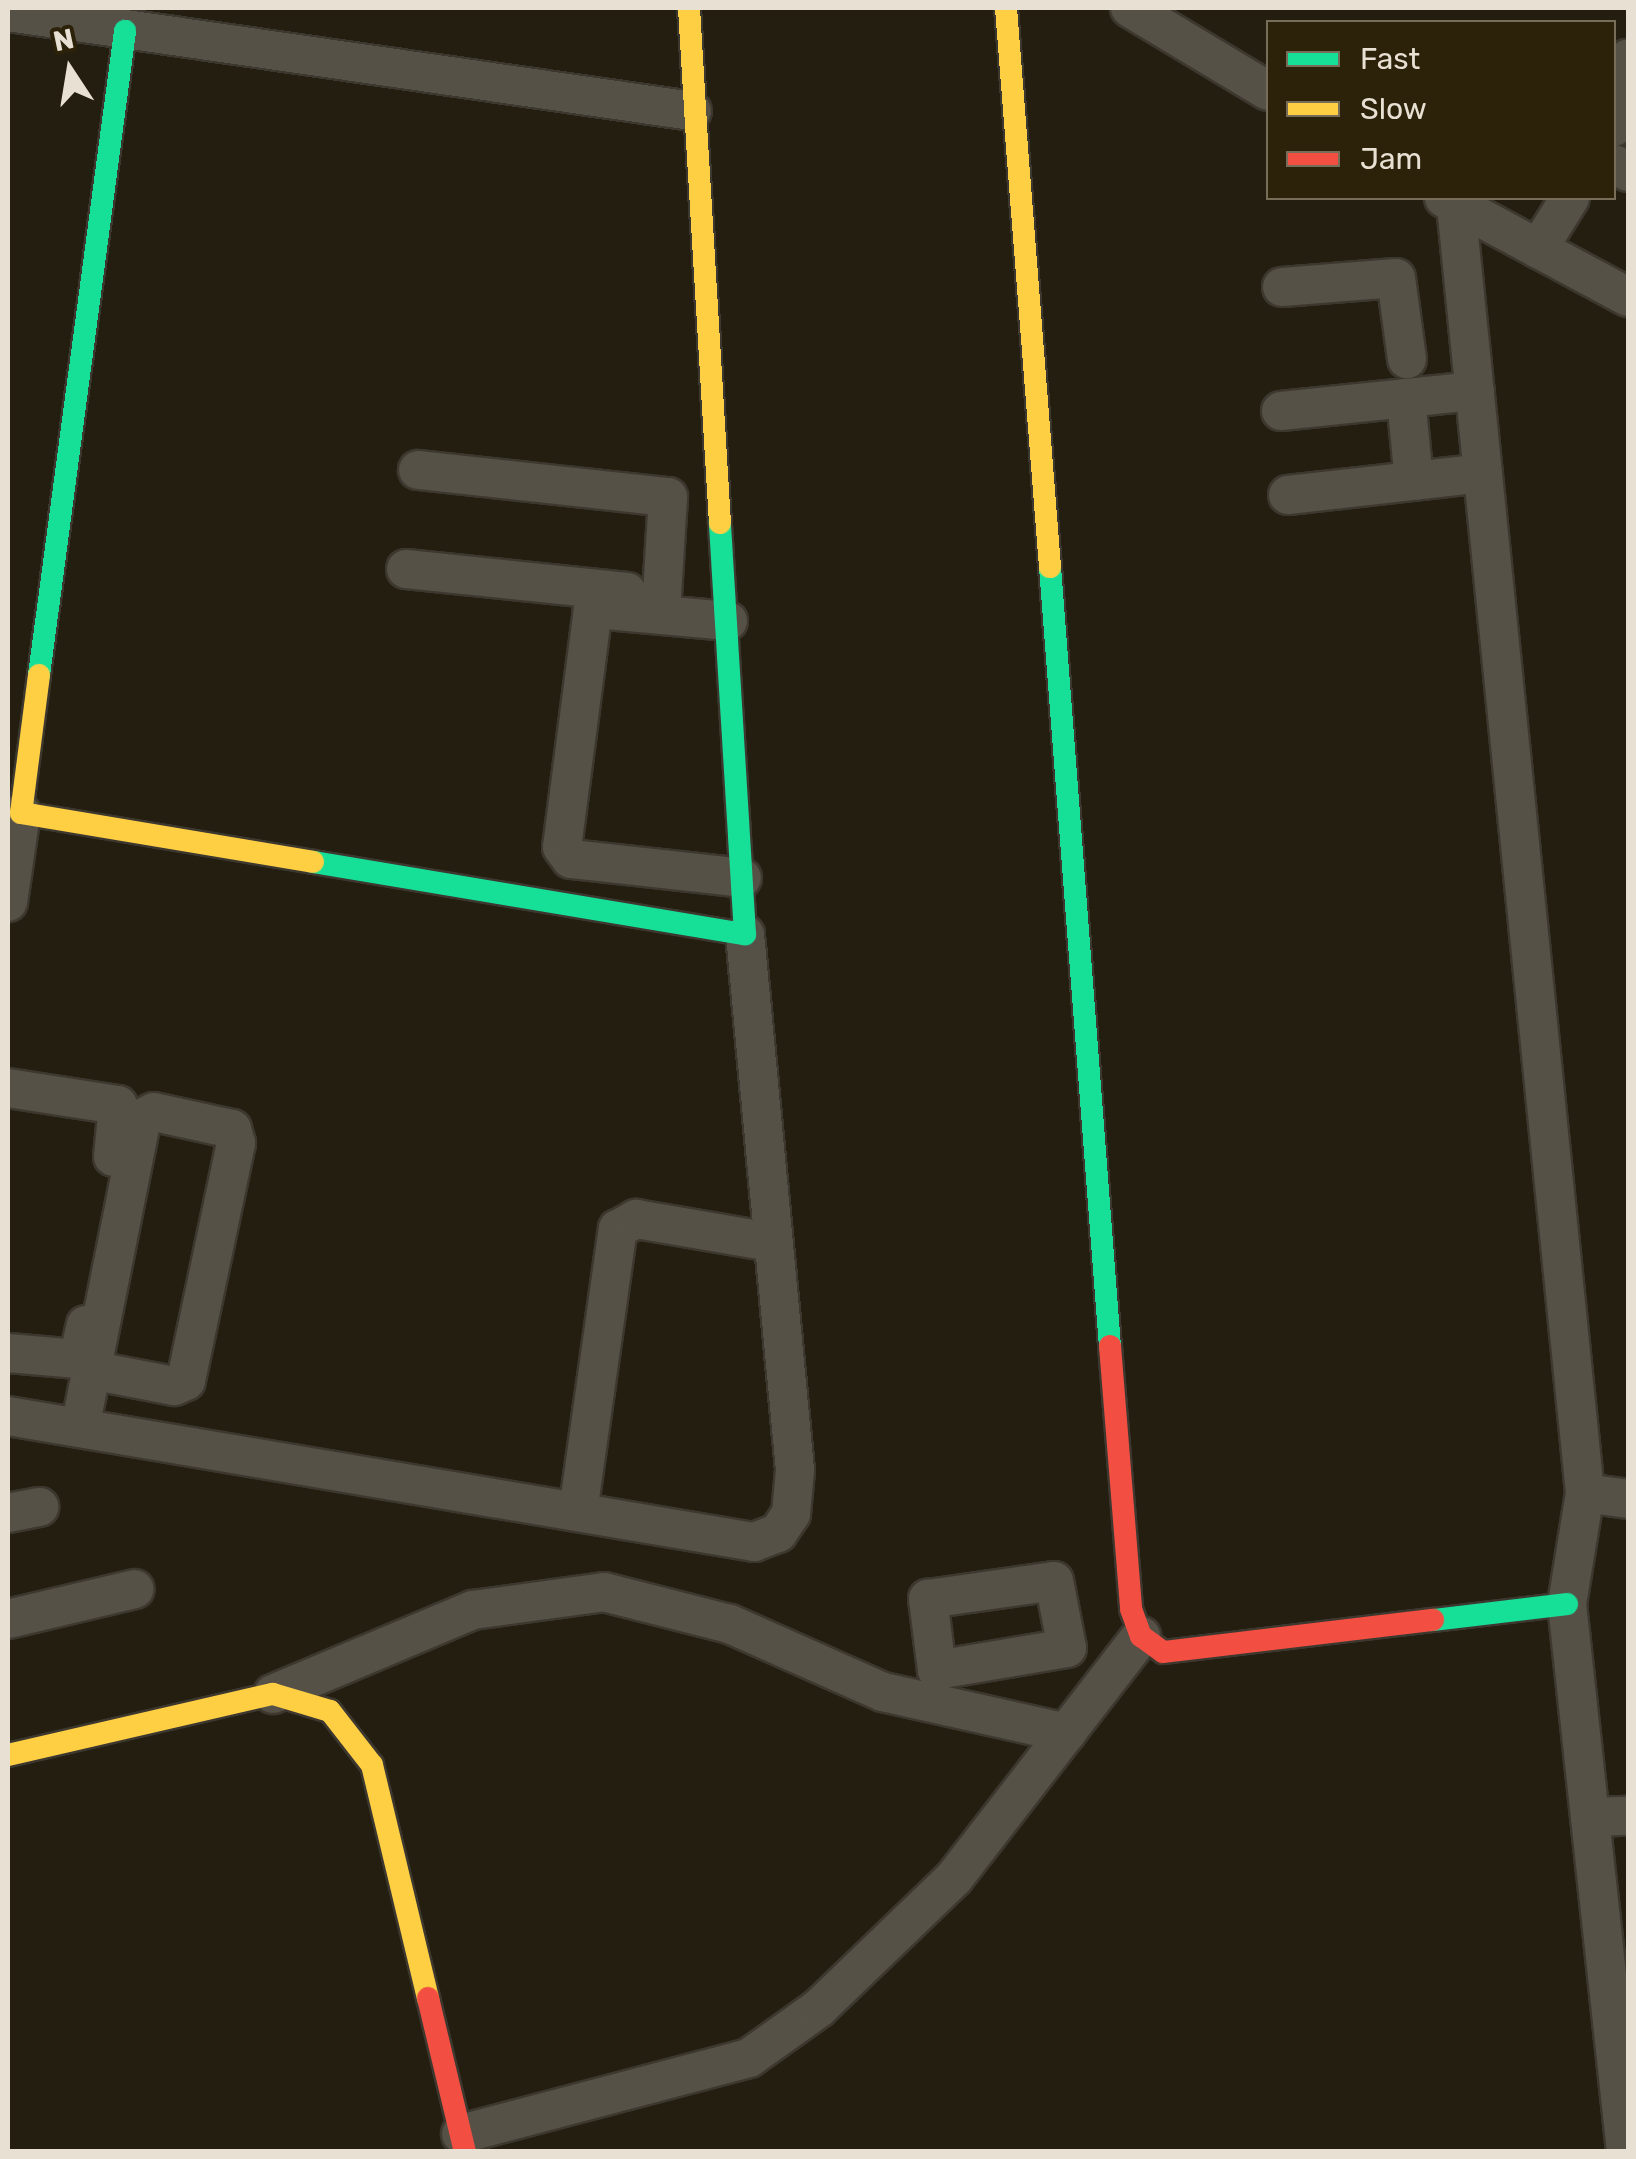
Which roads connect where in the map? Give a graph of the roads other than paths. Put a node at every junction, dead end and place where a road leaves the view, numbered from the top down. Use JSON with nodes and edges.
{"nodes":[{"id":1,"x":689,"y":8,"type":"edge"},
{"id":2,"x":1006,"y":8,"type":"edge"},
{"id":3,"x":1130,"y":8,"type":"edge"},
{"id":4,"x":8,"y":12,"type":"edge"},
{"id":5,"x":124,"y":30,"type":"junction"},
{"id":6,"x":1266,"y":90,"type":"edge"},
{"id":7,"x":692,"y":111,"type":"junction"},
{"id":8,"x":1542,"y":200,"type":"edge"},
{"id":9,"x":1568,"y":200,"type":"edge"},
{"id":10,"x":1450,"y":201,"type":"edge"},
{"id":11,"x":1528,"y":243,"type":"junction"},
{"id":12,"x":1282,"y":287,"type":"dead end"},
{"id":13,"x":1465,"y":289,"type":"junction"},
{"id":14,"x":1400,"y":295,"type":"junction"},
{"id":15,"x":1628,"y":297,"type":"edge"},
{"id":16,"x":1469,"y":336,"type":"junction"},
{"id":17,"x":1475,"y":391,"type":"junction"},
{"id":18,"x":1406,"y":398,"type":"junction"},
{"id":19,"x":1281,"y":411,"type":"dead end"},
{"id":20,"x":418,"y":470,"type":"dead end"},
{"id":21,"x":1483,"y":473,"type":"junction"},
{"id":22,"x":1414,"y":481,"type":"junction"},
{"id":23,"x":1288,"y":494,"type":"dead end"},
{"id":24,"x":406,"y":570,"type":"dead end"},
{"id":25,"x":662,"y":596,"type":"junction"},
{"id":26,"x":728,"y":612,"type":"junction"},
{"id":27,"x":21,"y":813,"type":"junction"},
{"id":28,"x":742,"y":878,"type":"junction"},
{"id":29,"x":8,"y":902,"type":"edge"},
{"id":30,"x":745,"y":934,"type":"junction"},
{"id":31,"x":8,"y":1088,"type":"edge"},
{"id":32,"x":770,"y":1242,"type":"junction"},
{"id":33,"x":8,"y":1353,"type":"edge"},
{"id":34,"x":92,"y":1370,"type":"junction"},
{"id":35,"x":8,"y":1416,"type":"edge"},
{"id":36,"x":80,"y":1428,"type":"junction"},
{"id":37,"x":1585,"y":1493,"type":"junction"},
{"id":38,"x":1628,"y":1499,"type":"edge"},
{"id":39,"x":578,"y":1512,"type":"junction"},
{"id":40,"x":135,"y":1590,"type":"dead end"},
{"id":41,"x":1567,"y":1604,"type":"junction"},
{"id":42,"x":8,"y":1618,"type":"edge"},
{"id":43,"x":1066,"y":1618,"type":"dead end"},
{"id":44,"x":1136,"y":1623,"type":"junction"},
{"id":45,"x":273,"y":1694,"type":"junction"},
{"id":46,"x":1066,"y":1733,"type":"junction"},
{"id":47,"x":8,"y":1755,"type":"edge"},
{"id":48,"x":1628,"y":1816,"type":"edge"},
{"id":49,"x":1590,"y":1817,"type":"junction"},
{"id":50,"x":1622,"y":2059,"type":"edge"},
{"id":51,"x":463,"y":2143,"type":"edge"},
{"id":52,"x":1626,"y":2152,"type":"edge"}],
"edges":[{"from":1,"to":7,"type":"street"},
{"from":2,"to":44,"type":"street"},
{"from":3,"to":6,"type":"street"},
{"from":4,"to":5,"type":"street"},
{"from":5,"to":7,"type":"street"},
{"from":5,"to":27,"type":"street"},
{"from":7,"to":26,"type":"street"},
{"from":8,"to":11,"type":"street"},
{"from":9,"to":11,"type":"street"},
{"from":10,"to":11,"type":"street"},
{"from":10,"to":13,"type":"street"},
{"from":11,"to":15,"type":"street"},
{"from":12,"to":14,"type":"street"},
{"from":13,"to":14,"type":"street"},
{"from":13,"to":16,"type":"street"},
{"from":14,"to":16,"type":"street"},
{"from":16,"to":17,"type":"street"},
{"from":17,"to":18,"type":"street"},
{"from":17,"to":21,"type":"street"},
{"from":18,"to":19,"type":"street"},
{"from":18,"to":22,"type":"street"},
{"from":20,"to":25,"type":"street"},
{"from":21,"to":22,"type":"street"},
{"from":21,"to":37,"type":"street"},
{"from":22,"to":23,"type":"street"},
{"from":24,"to":25,"type":"street"},
{"from":25,"to":26,"type":"street"},
{"from":26,"to":28,"type":"street"},
{"from":26,"to":28,"type":"street"},
{"from":27,"to":29,"type":"street"},
{"from":27,"to":30,"type":"street"},
{"from":28,"to":30,"type":"street"},
{"from":30,"to":32,"type":"street"},
{"from":31,"to":33,"type":"street"},
{"from":32,"to":39,"type":"street"},
{"from":32,"to":39,"type":"street"},
{"from":34,"to":34,"type":"street"},
{"from":34,"to":36,"type":"street"},
{"from":35,"to":36,"type":"street"},
{"from":36,"to":39,"type":"street"},
{"from":37,"to":38,"type":"street"},
{"from":37,"to":41,"type":"street"},
{"from":40,"to":42,"type":"street"},
{"from":41,"to":44,"type":"street"},
{"from":41,"to":49,"type":"street"},
{"from":43,"to":44,"type":"street"},
{"from":44,"to":46,"type":"street"},
{"from":45,"to":46,"type":"street"},
{"from":45,"to":47,"type":"street"},
{"from":45,"to":51,"type":"street"},
{"from":46,"to":51,"type":"street"},
{"from":48,"to":49,"type":"street"},
{"from":49,"to":50,"type":"street"},
{"from":50,"to":52,"type":"street"}]}
